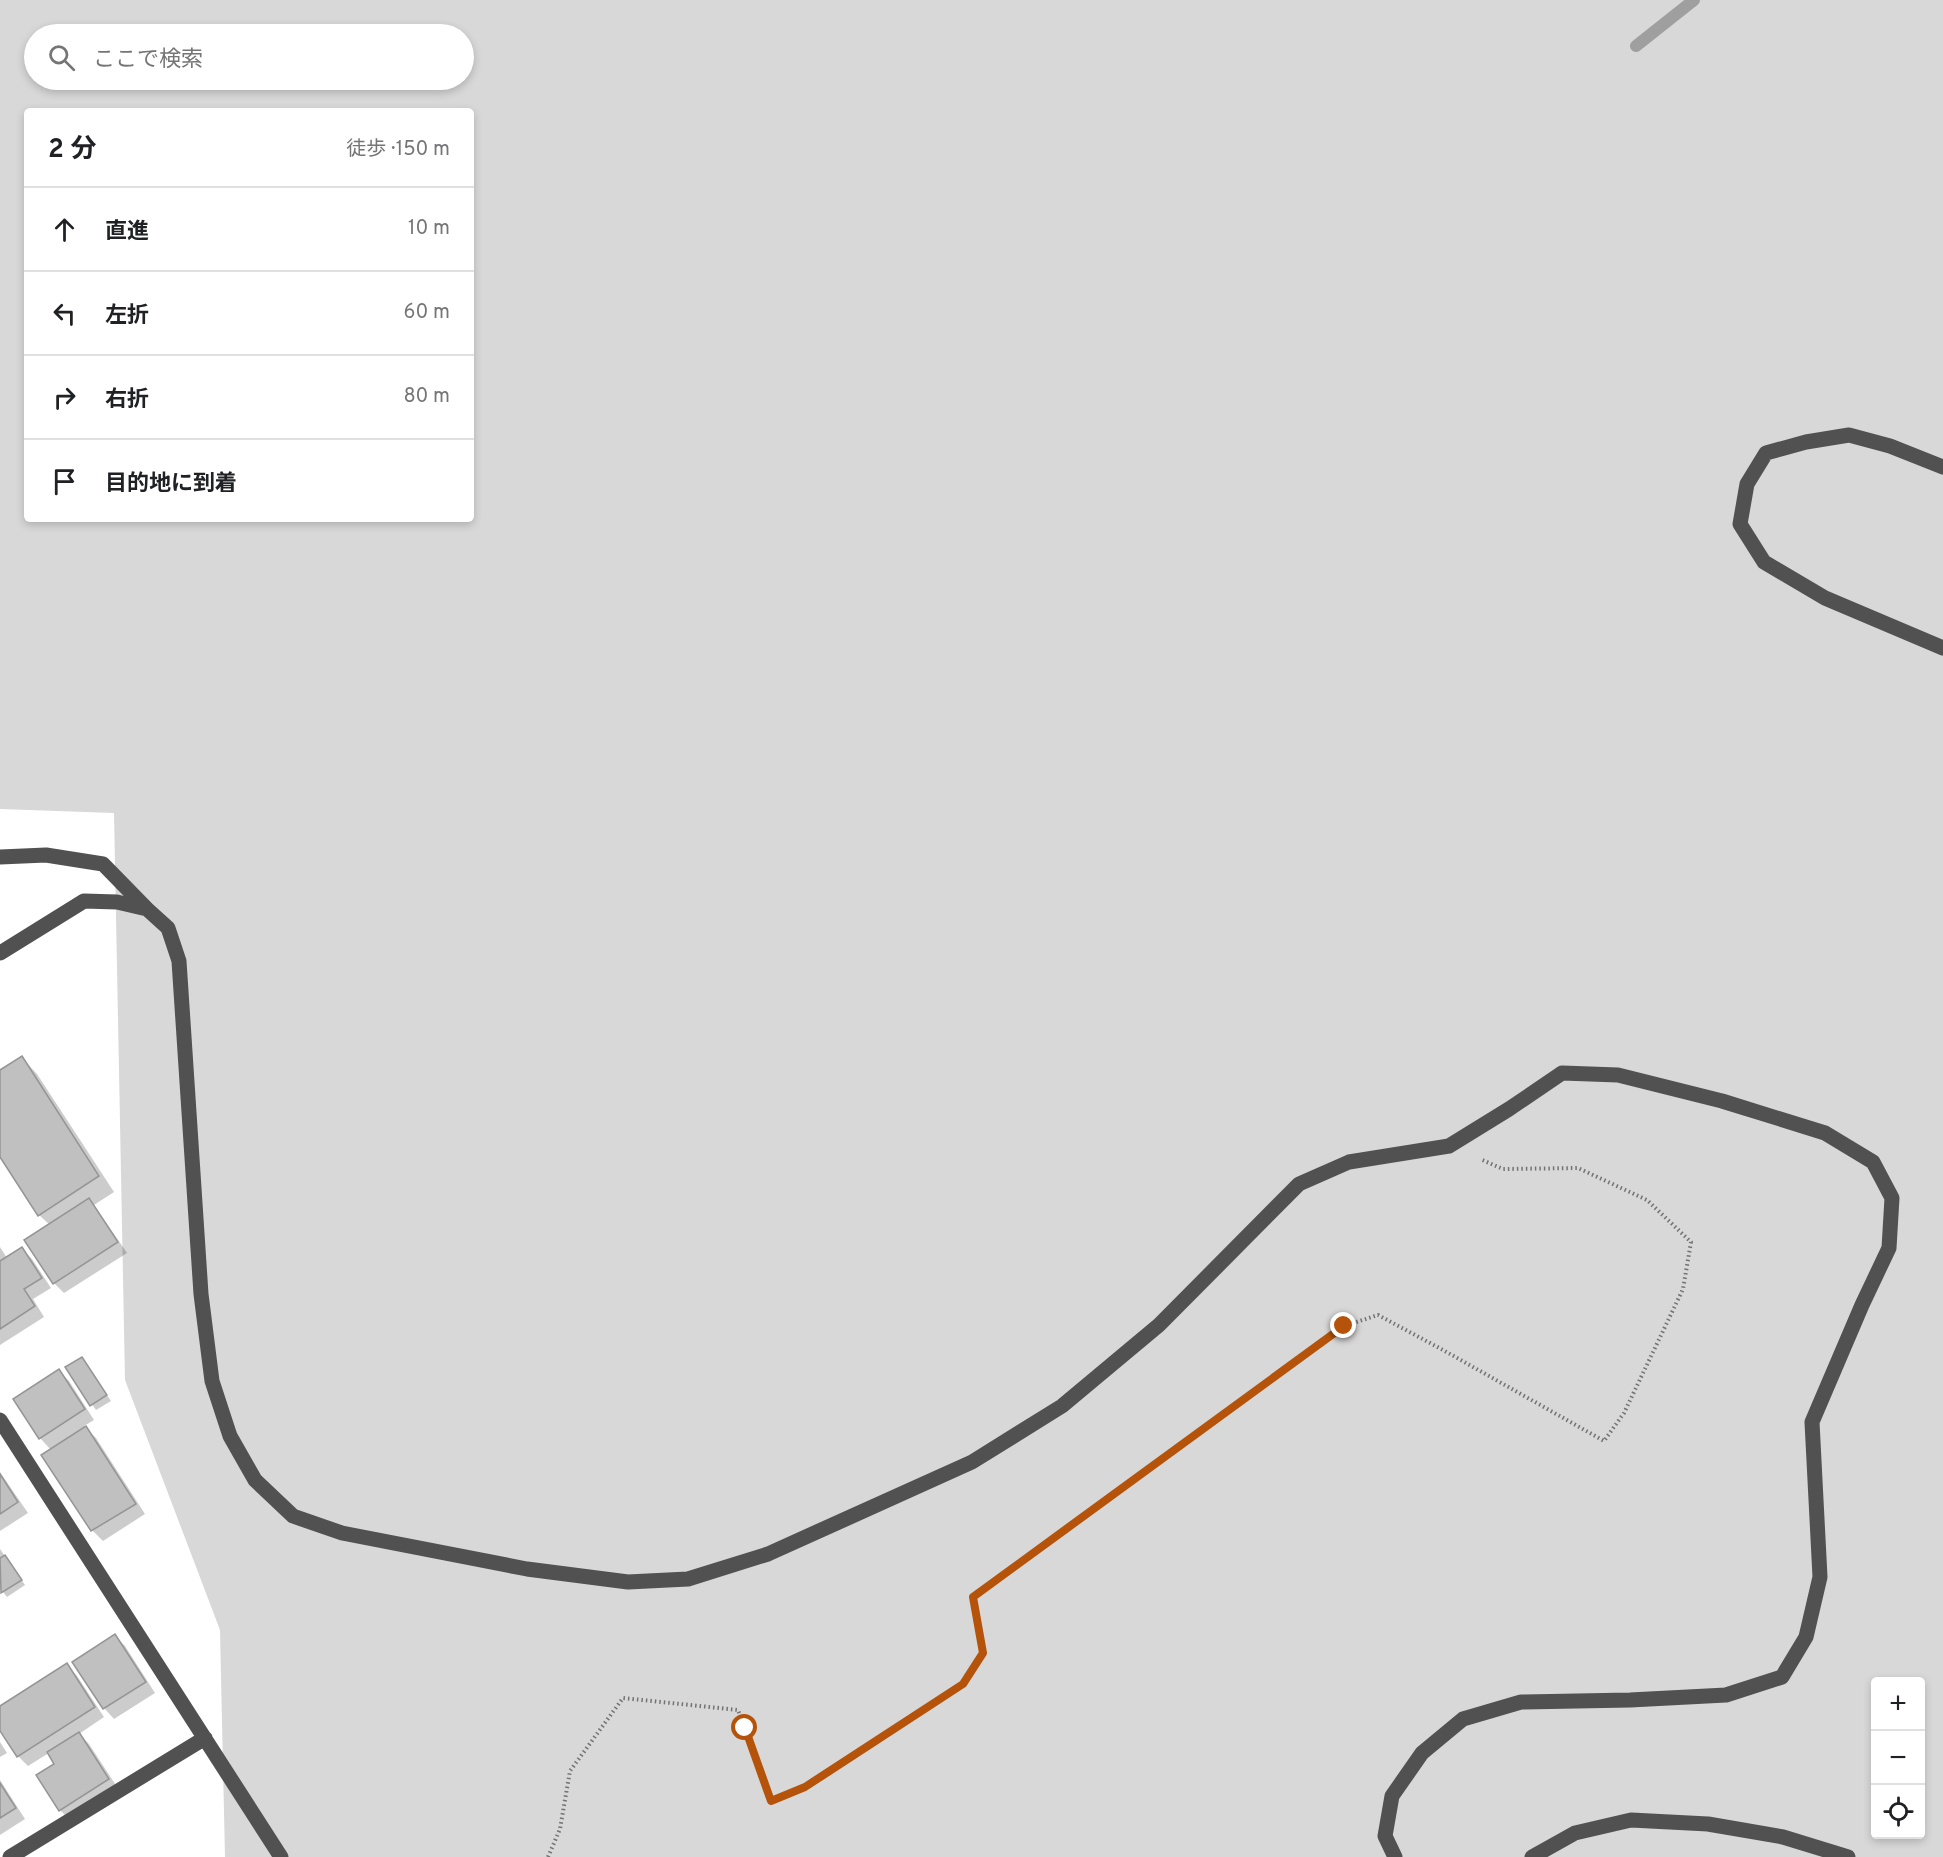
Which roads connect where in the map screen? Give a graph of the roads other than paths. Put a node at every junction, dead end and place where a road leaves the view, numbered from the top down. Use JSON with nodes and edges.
{"nodes":[{"id":1,"x":1943,"y":467,"type":"edge"},
{"id":2,"x":1943,"y":648,"type":"edge"},
{"id":3,"x":0,"y":857,"type":"edge"},
{"id":4,"x":147,"y":909,"type":"junction"},
{"id":5,"x":0,"y":953,"type":"edge"},
{"id":6,"x":0,"y":1420,"type":"edge"},
{"id":7,"x":205,"y":1738,"type":"junction"},
{"id":8,"x":10,"y":1857,"type":"edge"},
{"id":9,"x":281,"y":1857,"type":"edge"},
{"id":10,"x":1395,"y":1857,"type":"edge"},
{"id":11,"x":1532,"y":1857,"type":"edge"},
{"id":12,"x":1848,"y":1857,"type":"edge"}],
"edges":[{"from":1,"to":2,"type":"street"},
{"from":3,"to":4,"type":"street"},
{"from":4,"to":5,"type":"street"},
{"from":4,"to":10,"type":"street"},
{"from":6,"to":7,"type":"street"},
{"from":7,"to":8,"type":"street"},
{"from":7,"to":9,"type":"street"},
{"from":11,"to":12,"type":"street"}]}
